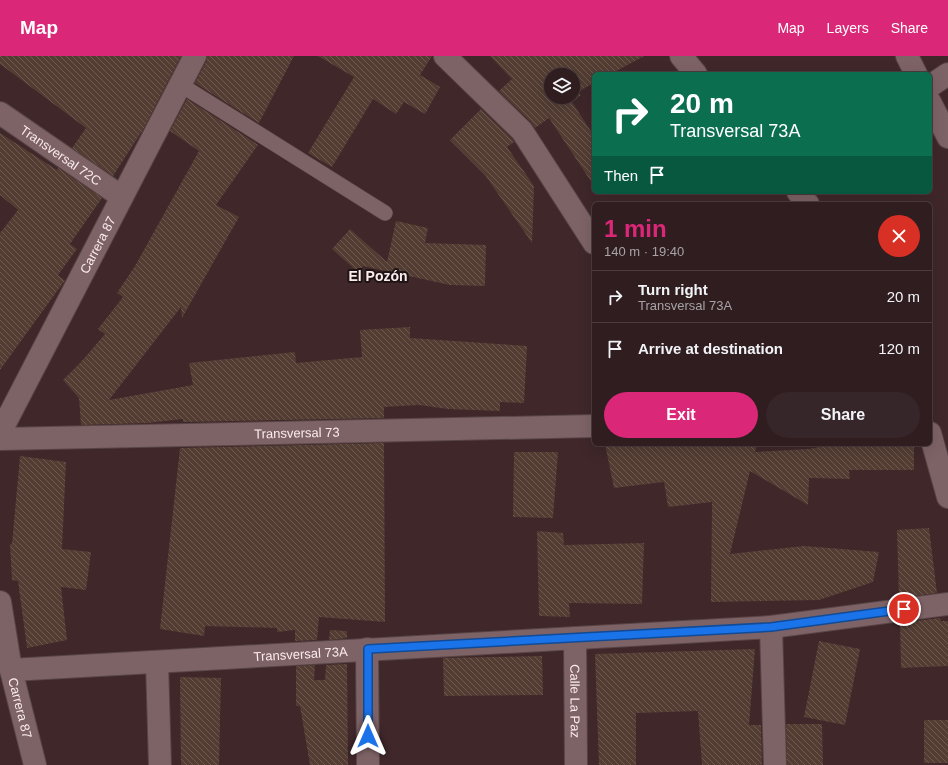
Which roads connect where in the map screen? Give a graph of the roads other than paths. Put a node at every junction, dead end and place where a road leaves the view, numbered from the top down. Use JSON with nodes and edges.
{"nodes":[{"id":1,"x":195,"y":56,"type":"edge"},
{"id":2,"x":445,"y":56,"type":"edge"},
{"id":3,"x":681,"y":56,"type":"edge"},
{"id":4,"x":907,"y":56,"type":"edge"},
{"id":5,"x":694,"y":72,"type":"edge"},
{"id":6,"x":915,"y":72,"type":"edge"},
{"id":7,"x":948,"y":74,"type":"edge"},
{"id":8,"x":181,"y":85,"type":"junction"},
{"id":9,"x":932,"y":85,"type":"edge"},
{"id":10,"x":932,"y":106,"type":"edge"},
{"id":11,"x":0,"y":112,"type":"edge"},
{"id":12,"x":948,"y":137,"type":"edge"},
{"id":13,"x":800,"y":194,"type":"edge"},
{"id":14,"x":122,"y":197,"type":"junction"},
{"id":15,"x":806,"y":202,"type":"edge"},
{"id":16,"x":386,"y":213,"type":"dead end"},
{"id":17,"x":592,"y":240,"type":"edge"},
{"id":18,"x":592,"y":426,"type":"edge"},
{"id":19,"x":0,"y":433,"type":"edge"},
{"id":20,"x":0,"y":439,"type":"edge"},
{"id":21,"x":932,"y":440,"type":"edge"},
{"id":22,"x":948,"y":493,"type":"edge"},
{"id":23,"x":0,"y":602,"type":"edge"},
{"id":24,"x":948,"y":604,"type":"edge"},
{"id":25,"x":771,"y":627,"type":"junction"},
{"id":26,"x":575,"y":638,"type":"junction"},
{"id":27,"x":368,"y":649,"type":"junction"},
{"id":28,"x":158,"y":662,"type":"junction"},
{"id":29,"x":12,"y":670,"type":"junction"},
{"id":30,"x":35,"y":765,"type":"edge"},
{"id":31,"x":160,"y":765,"type":"edge"},
{"id":32,"x":368,"y":765,"type":"edge"},
{"id":33,"x":576,"y":765,"type":"edge"},
{"id":34,"x":775,"y":765,"type":"edge"}],
"edges":[{"from":1,"to":8,"type":"street","name":"Carrera 87"},
{"from":2,"to":17,"type":"street"},
{"from":3,"to":5,"type":"street"},
{"from":4,"to":6,"type":"street"},
{"from":7,"to":9,"type":"street"},
{"from":8,"to":14,"type":"street","name":"Carrera 87"},
{"from":8,"to":16,"type":"lane"},
{"from":10,"to":12,"type":"street"},
{"from":11,"to":14,"type":"street","name":"Transversal 72C"},
{"from":13,"to":15,"type":"street"},
{"from":14,"to":19,"type":"street","name":"Carrera 87"},
{"from":18,"to":20,"type":"street","name":"Transversal 73"},
{"from":21,"to":22,"type":"street"},
{"from":23,"to":29,"type":"street","name":"Carrera 87"},
{"from":24,"to":25,"type":"street","name":"Transversal 73A"},
{"from":25,"to":26,"type":"street","name":"Transversal 73A"},
{"from":25,"to":34,"type":"street"},
{"from":26,"to":27,"type":"street","name":"Transversal 73A"},
{"from":26,"to":33,"type":"street","name":"Calle La Paz"},
{"from":27,"to":28,"type":"street","name":"Transversal 73A"},
{"from":27,"to":32,"type":"street"},
{"from":28,"to":29,"type":"street","name":"Transversal 73A"},
{"from":28,"to":31,"type":"street"},
{"from":29,"to":30,"type":"street","name":"Carrera 87"}]}
